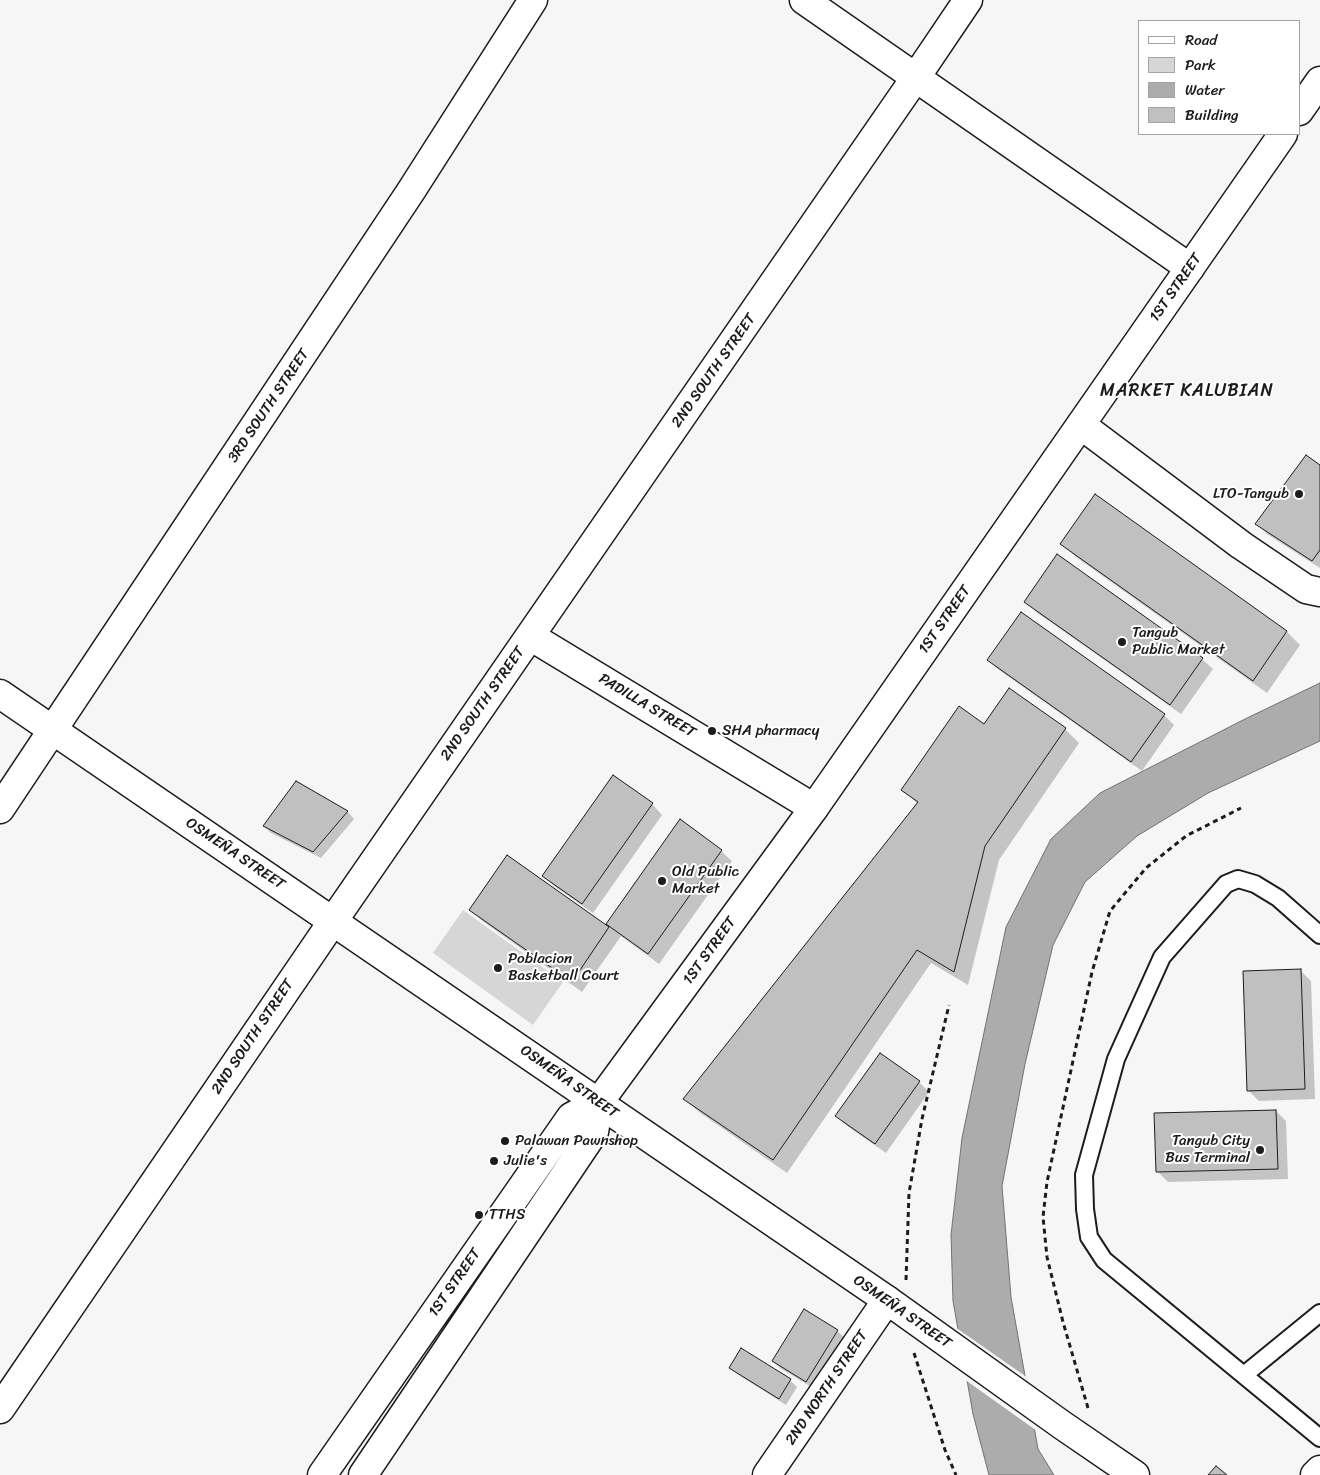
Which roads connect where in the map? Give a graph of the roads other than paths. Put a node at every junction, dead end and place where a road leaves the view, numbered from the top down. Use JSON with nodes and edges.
{"nodes":[{"id":1,"x":533,"y":0,"type":"edge"},
{"id":2,"x":804,"y":0,"type":"edge"},
{"id":3,"x":968,"y":0,"type":"edge"},
{"id":4,"x":916,"y":77,"type":"junction"},
{"id":5,"x":1320,"y":81,"type":"edge"},
{"id":6,"x":1300,"y":110,"type":"edge"},
{"id":7,"x":1282,"y":135,"type":"edge"},
{"id":8,"x":1190,"y":268,"type":"junction"},
{"id":9,"x":1081,"y":425,"type":"junction"},
{"id":10,"x":1320,"y":592,"type":"edge"},
{"id":11,"x":530,"y":636,"type":"junction"},
{"id":12,"x":0,"y":694,"type":"edge"},
{"id":13,"x":54,"y":730,"type":"junction"},
{"id":14,"x":814,"y":808,"type":"junction"},
{"id":15,"x":0,"y":809,"type":"edge"},
{"id":16,"x":332,"y":921,"type":"junction"},
{"id":17,"x":1320,"y":935,"type":"edge"},
{"id":18,"x":599,"y":1102,"type":"junction"},
{"id":19,"x":896,"y":1308,"type":"junction"},
{"id":20,"x":1320,"y":1313,"type":"edge"},
{"id":21,"x":1244,"y":1375,"type":"junction"},
{"id":22,"x":0,"y":1409,"type":"edge"},
{"id":23,"x":1320,"y":1438,"type":"edge"},
{"id":24,"x":1320,"y":1470,"type":"edge"},
{"id":25,"x":322,"y":1475,"type":"edge"},
{"id":26,"x":363,"y":1475,"type":"edge"},
{"id":27,"x":767,"y":1475,"type":"edge"},
{"id":28,"x":1135,"y":1475,"type":"edge"},
{"id":29,"x":1315,"y":1475,"type":"edge"}],
"edges":[{"from":1,"to":13,"type":"street","name":"3RD SOUTH STREET"},
{"from":2,"to":4,"type":"street"},
{"from":3,"to":4,"type":"street","name":"2ND SOUTH STREET"},
{"from":4,"to":8,"type":"street"},
{"from":4,"to":11,"type":"street","name":"2ND SOUTH STREET"},
{"from":5,"to":6,"type":"street"},
{"from":7,"to":8,"type":"street","name":"1ST STREET"},
{"from":8,"to":9,"type":"street","name":"1ST STREET"},
{"from":9,"to":10,"type":"street"},
{"from":9,"to":14,"type":"street","name":"1ST STREET"},
{"from":11,"to":14,"type":"street","name":"PADILLA STREET"},
{"from":11,"to":16,"type":"street","name":"2ND SOUTH STREET"},
{"from":12,"to":13,"type":"street","name":"OSMEÑA STREET"},
{"from":13,"to":15,"type":"street","name":"3RD SOUTH STREET"},
{"from":13,"to":16,"type":"street","name":"OSMEÑA STREET"},
{"from":14,"to":18,"type":"street","name":"1ST STREET"},
{"from":16,"to":18,"type":"street","name":"OSMEÑA STREET"},
{"from":16,"to":22,"type":"street","name":"2ND SOUTH STREET"},
{"from":17,"to":21,"type":"lane"},
{"from":18,"to":19,"type":"street","name":"OSMEÑA STREET"},
{"from":18,"to":25,"type":"street","name":"1ST STREET"},
{"from":18,"to":26,"type":"street","name":"1ST STREET"},
{"from":19,"to":27,"type":"street","name":"2ND NORTH STREET"},
{"from":19,"to":28,"type":"street","name":"OSMEÑA STREET"},
{"from":20,"to":21,"type":"lane"},
{"from":21,"to":23,"type":"lane"},
{"from":24,"to":29,"type":"street"}]}
